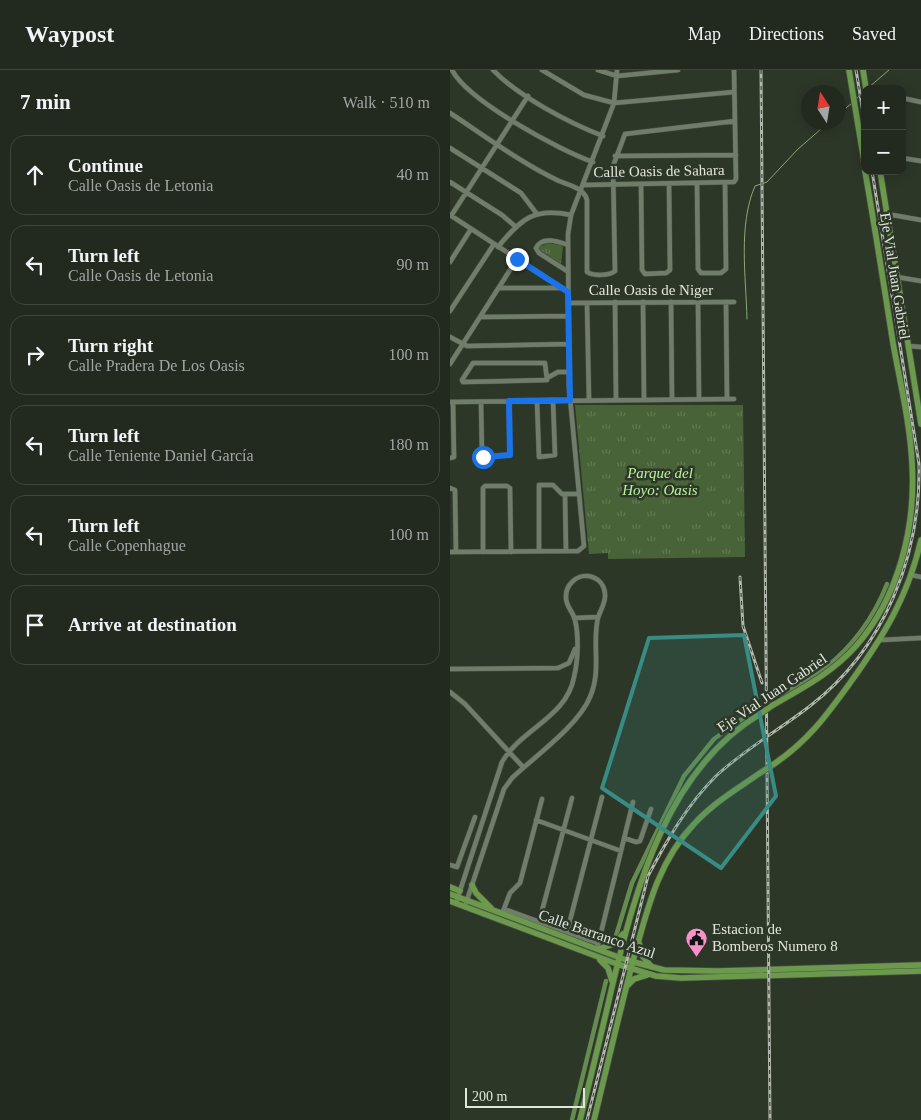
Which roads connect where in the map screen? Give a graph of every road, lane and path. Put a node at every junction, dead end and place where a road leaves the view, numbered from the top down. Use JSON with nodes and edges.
{"nodes":[{"id":1,"x":452,"y":70,"type":"edge"},
{"id":2,"x":493,"y":70,"type":"edge"},
{"id":3,"x":542,"y":70,"type":"edge"},
{"id":4,"x":598,"y":70,"type":"edge"},
{"id":5,"x":617,"y":70,"type":"edge"},
{"id":6,"x":678,"y":70,"type":"edge"},
{"id":7,"x":734,"y":70,"type":"edge"},
{"id":8,"x":849,"y":70,"type":"edge"},
{"id":9,"x":863,"y":70,"type":"edge"},
{"id":10,"x":617,"y":76,"type":"junction"},
{"id":11,"x":866,"y":85,"type":"edge"},
{"id":12,"x":734,"y":92,"type":"junction"},
{"id":13,"x":528,"y":96,"type":"junction"},
{"id":14,"x":906,"y":99,"type":"edge"},
{"id":15,"x":921,"y":102,"type":"edge"},
{"id":16,"x":614,"y":103,"type":"junction"},
{"id":17,"x":450,"y":113,"type":"edge"},
{"id":18,"x":513,"y":120,"type":"junction"},
{"id":19,"x":735,"y":121,"type":"junction"},
{"id":20,"x":602,"y":136,"type":"junction"},
{"id":21,"x":498,"y":144,"type":"junction"},
{"id":22,"x":861,"y":144,"type":"edge"},
{"id":23,"x":450,"y":148,"type":"edge"},
{"id":24,"x":736,"y":155,"type":"junction"},
{"id":25,"x":615,"y":156,"type":"junction"},
{"id":26,"x":906,"y":159,"type":"edge"},
{"id":27,"x":921,"y":161,"type":"edge"},
{"id":28,"x":593,"y":162,"type":"junction"},
{"id":29,"x":481,"y":169,"type":"junction"},
{"id":30,"x":866,"y":175,"type":"edge"},
{"id":31,"x":881,"y":175,"type":"edge"},
{"id":32,"x":450,"y":182,"type":"edge"},
{"id":33,"x":725,"y":183,"type":"junction"},
{"id":34,"x":642,"y":184,"type":"junction"},
{"id":35,"x":669,"y":184,"type":"junction"},
{"id":36,"x":697,"y":184,"type":"junction"},
{"id":37,"x":584,"y":185,"type":"junction"},
{"id":38,"x":614,"y":185,"type":"junction"},
{"id":39,"x":466,"y":192,"type":"junction"},
{"id":40,"x":581,"y":192,"type":"junction"},
{"id":41,"x":537,"y":214,"type":"junction"},
{"id":42,"x":887,"y":214,"type":"junction"},
{"id":43,"x":571,"y":215,"type":"junction"},
{"id":44,"x":451,"y":216,"type":"edge"},
{"id":45,"x":921,"y":220,"type":"edge"},
{"id":46,"x":516,"y":227,"type":"junction"},
{"id":47,"x":471,"y":229,"type":"junction"},
{"id":48,"x":568,"y":245,"type":"junction"},
{"id":49,"x":496,"y":246,"type":"junction"},
{"id":50,"x":517,"y":259,"type":"junction"},
{"id":51,"x":450,"y":262,"type":"edge"},
{"id":52,"x":568,"y":271,"type":"junction"},
{"id":53,"x":897,"y":277,"type":"junction"},
{"id":54,"x":921,"y":281,"type":"edge"},
{"id":55,"x":499,"y":288,"type":"junction"},
{"id":56,"x":561,"y":288,"type":"junction"},
{"id":57,"x":568,"y":292,"type":"junction"},
{"id":58,"x":615,"y":302,"type":"junction"},
{"id":59,"x":643,"y":302,"type":"junction"},
{"id":60,"x":671,"y":302,"type":"junction"},
{"id":61,"x":698,"y":302,"type":"junction"},
{"id":62,"x":726,"y":302,"type":"junction"},
{"id":63,"x":734,"y":302,"type":"dead end"},
{"id":64,"x":568,"y":303,"type":"junction"},
{"id":65,"x":587,"y":303,"type":"junction"},
{"id":66,"x":450,"y":311,"type":"edge"},
{"id":67,"x":568,"y":316,"type":"junction"},
{"id":68,"x":480,"y":317,"type":"junction"},
{"id":69,"x":450,"y":337,"type":"edge"},
{"id":70,"x":568,"y":344,"type":"junction"},
{"id":71,"x":462,"y":345,"type":"junction"},
{"id":72,"x":908,"y":346,"type":"junction"},
{"id":73,"x":921,"y":347,"type":"edge"},
{"id":74,"x":450,"y":364,"type":"edge"},
{"id":75,"x":547,"y":366,"type":"junction"},
{"id":76,"x":558,"y":372,"type":"junction"},
{"id":77,"x":569,"y":372,"type":"junction"},
{"id":78,"x":547,"y":378,"type":"junction"},
{"id":79,"x":672,"y":399,"type":"junction"},
{"id":80,"x":699,"y":399,"type":"junction"},
{"id":81,"x":727,"y":399,"type":"junction"},
{"id":82,"x":734,"y":399,"type":"dead end"},
{"id":83,"x":553,"y":400,"type":"junction"},
{"id":84,"x":570,"y":400,"type":"junction"},
{"id":85,"x":588,"y":400,"type":"junction"},
{"id":86,"x":616,"y":400,"type":"junction"},
{"id":87,"x":644,"y":400,"type":"junction"},
{"id":88,"x":919,"y":400,"type":"edge"},
{"id":89,"x":509,"y":401,"type":"junction"},
{"id":90,"x":537,"y":401,"type":"junction"},
{"id":91,"x":452,"y":402,"type":"edge"},
{"id":92,"x":481,"y":402,"type":"junction"},
{"id":93,"x":921,"y":424,"type":"edge"},
{"id":94,"x":450,"y":458,"type":"edge"},
{"id":95,"x":450,"y":488,"type":"edge"},
{"id":96,"x":565,"y":494,"type":"junction"},
{"id":97,"x":579,"y":494,"type":"junction"},
{"id":98,"x":921,"y":540,"type":"edge"},
{"id":99,"x":539,"y":551,"type":"junction"},
{"id":100,"x":566,"y":551,"type":"junction"},
{"id":101,"x":453,"y":552,"type":"edge"},
{"id":102,"x":483,"y":552,"type":"junction"},
{"id":103,"x":511,"y":552,"type":"junction"},
{"id":104,"x":912,"y":575,"type":"junction"},
{"id":105,"x":921,"y":577,"type":"edge"},
{"id":106,"x":598,"y":617,"type":"junction"},
{"id":107,"x":574,"y":618,"type":"junction"},
{"id":108,"x":921,"y":638,"type":"edge"},
{"id":109,"x":881,"y":640,"type":"junction"},
{"id":110,"x":576,"y":648,"type":"junction"},
{"id":111,"x":450,"y":669,"type":"edge"},
{"id":112,"x":450,"y":692,"type":"edge"},
{"id":113,"x":509,"y":752,"type":"junction"},
{"id":114,"x":523,"y":767,"type":"junction"},
{"id":115,"x":602,"y":797,"type":"dead end"},
{"id":116,"x":572,"y":798,"type":"dead end"},
{"id":117,"x":542,"y":799,"type":"dead end"},
{"id":118,"x":633,"y":802,"type":"dead end"},
{"id":119,"x":652,"y":809,"type":"dead end"},
{"id":120,"x":475,"y":817,"type":"dead end"},
{"id":121,"x":536,"y":820,"type":"junction"},
{"id":122,"x":564,"y":830,"type":"junction"},
{"id":123,"x":624,"y":838,"type":"junction"},
{"id":124,"x":592,"y":840,"type":"junction"},
{"id":125,"x":621,"y":851,"type":"junction"},
{"id":126,"x":450,"y":865,"type":"edge"},
{"id":127,"x":472,"y":885,"type":"junction"},
{"id":128,"x":450,"y":887,"type":"edge"},
{"id":129,"x":460,"y":891,"type":"junction"},
{"id":130,"x":450,"y":894,"type":"edge"},
{"id":131,"x":454,"y":900,"type":"edge"},
{"id":132,"x":466,"y":904,"type":"junction"},
{"id":133,"x":493,"y":910,"type":"junction"},
{"id":134,"x":503,"y":911,"type":"junction"},
{"id":135,"x":539,"y":922,"type":"junction"},
{"id":136,"x":626,"y":930,"type":"junction"},
{"id":137,"x":567,"y":932,"type":"junction"},
{"id":138,"x":638,"y":940,"type":"junction"},
{"id":139,"x":597,"y":946,"type":"junction"},
{"id":140,"x":594,"y":956,"type":"junction"},
{"id":141,"x":618,"y":961,"type":"junction"},
{"id":142,"x":632,"y":965,"type":"junction"},
{"id":143,"x":921,"y":965,"type":"edge"},
{"id":144,"x":652,"y":971,"type":"junction"},
{"id":145,"x":921,"y":971,"type":"edge"},
{"id":146,"x":612,"y":986,"type":"junction"},
{"id":147,"x":626,"y":987,"type":"junction"},
{"id":148,"x":580,"y":1120,"type":"edge"},
{"id":149,"x":594,"y":1120,"type":"edge"}],
"edges":[{"from":1,"to":18,"type":"street"},
{"from":2,"to":13,"type":"street"},
{"from":3,"to":16,"type":"street"},
{"from":4,"to":10,"type":"street"},
{"from":5,"to":10,"type":"street"},
{"from":6,"to":10,"type":"street"},
{"from":7,"to":12,"type":"street"},
{"from":8,"to":22,"type":"main road"},
{"from":9,"to":11,"type":"main road"},
{"from":10,"to":16,"type":"street"},
{"from":12,"to":16,"type":"street"},
{"from":12,"to":19,"type":"street"},
{"from":13,"to":18,"type":"street"},
{"from":13,"to":20,"type":"street"},
{"from":14,"to":15,"type":"street"},
{"from":16,"to":20,"type":"street"},
{"from":17,"to":21,"type":"street"},
{"from":18,"to":21,"type":"street"},
{"from":18,"to":28,"type":"street"},
{"from":19,"to":24,"type":"street"},
{"from":19,"to":25,"type":"street"},
{"from":20,"to":28,"type":"street"},
{"from":21,"to":29,"type":"street"},
{"from":21,"to":40,"type":"street"},
{"from":23,"to":29,"type":"street"},
{"from":24,"to":25,"type":"street"},
{"from":24,"to":33,"type":"street","name":"Calle Oasis de Sahara"},
{"from":25,"to":38,"type":"street"},
{"from":26,"to":27,"type":"street"},
{"from":28,"to":37,"type":"street"},
{"from":29,"to":39,"type":"street"},
{"from":29,"to":41,"type":"street"},
{"from":30,"to":136,"type":"main road","name":"Eje Vial Juan Gabriel","bridge":true},
{"from":31,"to":42,"type":"main road","name":"Eje Vial Juan Gabriel"},
{"from":32,"to":39,"type":"street"},
{"from":33,"to":36,"type":"street","name":"Calle Oasis de Sahara"},
{"from":33,"to":36,"type":"street"},
{"from":34,"to":35,"type":"street","name":"Calle Oasis de Sahara"},
{"from":34,"to":35,"type":"street"},
{"from":34,"to":38,"type":"street","name":"Calle Oasis de Sahara"},
{"from":35,"to":36,"type":"street","name":"Calle Oasis de Sahara"},
{"from":37,"to":38,"type":"street","name":"Calle Oasis de Sahara"},
{"from":37,"to":40,"type":"street"},
{"from":38,"to":40,"type":"street"},
{"from":39,"to":44,"type":"street"},
{"from":39,"to":46,"type":"street"},
{"from":40,"to":43,"type":"street"},
{"from":41,"to":43,"type":"street"},
{"from":41,"to":46,"type":"street"},
{"from":42,"to":45,"type":"street"},
{"from":42,"to":53,"type":"main road","name":"Eje Vial Juan Gabriel"},
{"from":43,"to":48,"type":"street"},
{"from":44,"to":47,"type":"street"},
{"from":46,"to":49,"type":"street"},
{"from":47,"to":49,"type":"street"},
{"from":47,"to":51,"type":"street"},
{"from":48,"to":52,"type":"street"},
{"from":48,"to":52,"type":"street"},
{"from":49,"to":50,"type":"street"},
{"from":49,"to":66,"type":"street"},
{"from":50,"to":55,"type":"street"},
{"from":50,"to":56,"type":"street"},
{"from":52,"to":57,"type":"street"},
{"from":53,"to":54,"type":"street"},
{"from":53,"to":72,"type":"main road","name":"Eje Vial Juan Gabriel"},
{"from":55,"to":56,"type":"street"},
{"from":55,"to":68,"type":"street"},
{"from":56,"to":57,"type":"street"},
{"from":57,"to":64,"type":"street"},
{"from":58,"to":59,"type":"street","name":"Calle Oasis de Niger"},
{"from":58,"to":65,"type":"street","name":"Calle Oasis de Niger"},
{"from":58,"to":86,"type":"street"},
{"from":59,"to":60,"type":"street","name":"Calle Oasis de Niger"},
{"from":59,"to":87,"type":"street"},
{"from":60,"to":61,"type":"street","name":"Calle Oasis de Niger"},
{"from":60,"to":79,"type":"street"},
{"from":61,"to":62,"type":"street","name":"Calle Oasis de Niger"},
{"from":61,"to":80,"type":"street"},
{"from":62,"to":63,"type":"street","name":"Calle Oasis de Niger"},
{"from":62,"to":81,"type":"street"},
{"from":64,"to":65,"type":"street","name":"Calle Oasis de Niger"},
{"from":64,"to":67,"type":"street"},
{"from":65,"to":85,"type":"street"},
{"from":67,"to":68,"type":"street"},
{"from":67,"to":70,"type":"street"},
{"from":68,"to":71,"type":"street"},
{"from":69,"to":71,"type":"street"},
{"from":70,"to":71,"type":"street"},
{"from":70,"to":77,"type":"street"},
{"from":71,"to":74,"type":"street"},
{"from":72,"to":73,"type":"street"},
{"from":72,"to":88,"type":"main road","name":"Eje Vial Juan Gabriel"},
{"from":75,"to":76,"type":"street"},
{"from":75,"to":78,"type":"street"},
{"from":75,"to":78,"type":"street"},
{"from":76,"to":77,"type":"street"},
{"from":76,"to":78,"type":"street"},
{"from":77,"to":84,"type":"street"},
{"from":79,"to":80,"type":"street"},
{"from":79,"to":87,"type":"street"},
{"from":80,"to":81,"type":"street"},
{"from":81,"to":82,"type":"street"},
{"from":83,"to":84,"type":"street"},
{"from":83,"to":90,"type":"street"},
{"from":83,"to":90,"type":"street"},
{"from":84,"to":85,"type":"street"},
{"from":84,"to":97,"type":"street"},
{"from":85,"to":86,"type":"street"},
{"from":86,"to":87,"type":"street"},
{"from":88,"to":93,"type":"main road","name":"Eje Vial Juan Gabriel"},
{"from":89,"to":90,"type":"street"},
{"from":89,"to":92,"type":"street"},
{"from":89,"to":92,"type":"street"},
{"from":91,"to":92,"type":"street"},
{"from":91,"to":94,"type":"street"},
{"from":95,"to":101,"type":"street"},
{"from":96,"to":97,"type":"street"},
{"from":96,"to":99,"type":"street"},
{"from":96,"to":100,"type":"street"},
{"from":97,"to":100,"type":"street"},
{"from":98,"to":104,"type":"main road"},
{"from":99,"to":100,"type":"street"},
{"from":99,"to":103,"type":"street"},
{"from":101,"to":102,"type":"street"},
{"from":102,"to":103,"type":"street"},
{"from":102,"to":103,"type":"street"},
{"from":104,"to":105,"type":"street"},
{"from":104,"to":109,"type":"main road"},
{"from":106,"to":107,"type":"street"},
{"from":106,"to":107,"type":"street"},
{"from":106,"to":114,"type":"street"},
{"from":107,"to":110,"type":"street"},
{"from":108,"to":109,"type":"street"},
{"from":109,"to":138,"type":"main road","bridge":true},
{"from":110,"to":111,"type":"street"},
{"from":110,"to":113,"type":"street"},
{"from":112,"to":113,"type":"street"},
{"from":113,"to":114,"type":"street"},
{"from":113,"to":129,"type":"street"},
{"from":114,"to":127,"type":"street"},
{"from":115,"to":124,"type":"street"},
{"from":116,"to":122,"type":"street"},
{"from":117,"to":121,"type":"street"},
{"from":118,"to":123,"type":"street"},
{"from":119,"to":123,"type":"street"},
{"from":120,"to":126,"type":"street"},
{"from":121,"to":122,"type":"street"},
{"from":121,"to":134,"type":"street"},
{"from":122,"to":124,"type":"street"},
{"from":122,"to":135,"type":"street"},
{"from":123,"to":125,"type":"street"},
{"from":124,"to":125,"type":"street"},
{"from":124,"to":137,"type":"street"},
{"from":125,"to":139,"type":"street"},
{"from":127,"to":132,"type":"street"},
{"from":127,"to":133,"type":"main road"},
{"from":128,"to":129,"type":"main road"},
{"from":129,"to":131,"type":"street"},
{"from":130,"to":131,"type":"main road","name":"Calle Barranco Azul"},
{"from":131,"to":132,"type":"main road","name":"Calle Barranco Azul"},
{"from":132,"to":133,"type":"main road","name":"Calle Barranco Azul"},
{"from":132,"to":140,"type":"main road","name":"Calle Barranco Azul"},
{"from":133,"to":134,"type":"main road","name":"Calle Barranco Azul"},
{"from":134,"to":135,"type":"street"},
{"from":134,"to":139,"type":"main road","name":"Calle Barranco Azul"},
{"from":135,"to":137,"type":"street"},
{"from":136,"to":139,"type":"main road"},
{"from":136,"to":141,"type":"main road","name":"Eje Vial Juan Gabriel"},
{"from":137,"to":139,"type":"street"},
{"from":138,"to":142,"type":"main road"},
{"from":138,"to":144,"type":"main road"},
{"from":139,"to":141,"type":"main road","name":"Calle Barranco Azul"},
{"from":140,"to":141,"type":"main road","name":"Calle Barranco Azul"},
{"from":140,"to":146,"type":"main road"},
{"from":141,"to":142,"type":"main road","name":"Calle Barranco Azul"},
{"from":141,"to":146,"type":"main road","name":"Eje Vial Juan Gabriel"},
{"from":142,"to":144,"type":"main road","name":"Calle Barranco Azul"},
{"from":142,"to":147,"type":"main road"},
{"from":143,"to":144,"type":"main road","name":"Calle Barranco Azul"},
{"from":144,"to":145,"type":"main road","name":"Calle Barranco Azul"},
{"from":144,"to":147,"type":"main road"},
{"from":146,"to":148,"type":"main road","name":"Eje Vial Juan Gabriel"},
{"from":147,"to":149,"type":"main road"}]}
